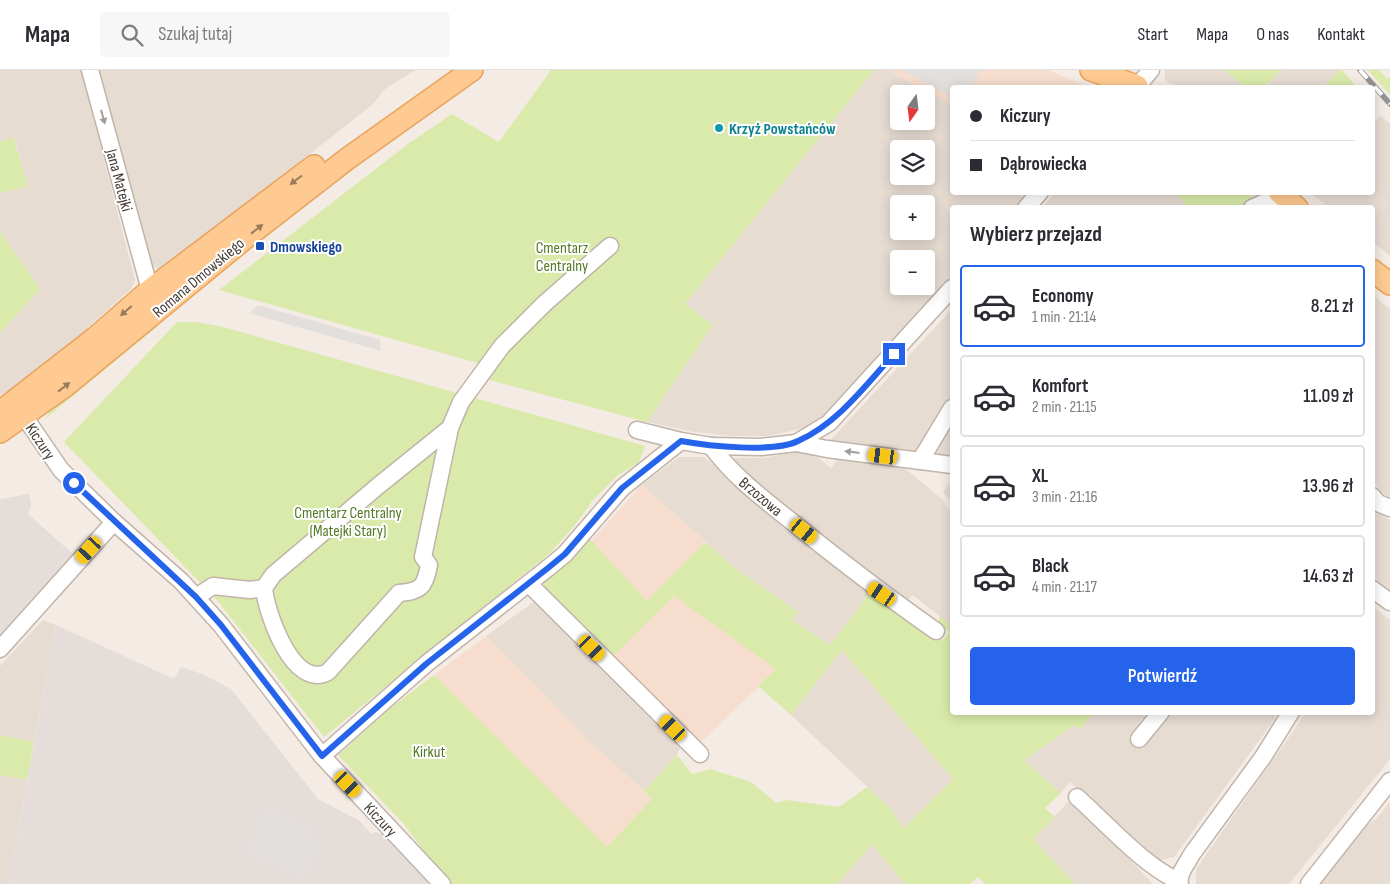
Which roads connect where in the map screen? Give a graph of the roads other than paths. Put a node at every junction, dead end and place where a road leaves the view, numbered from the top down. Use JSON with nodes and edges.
{"nodes":[{"id":1,"x":90,"y":70,"type":"edge"},
{"id":2,"x":449,"y":70,"type":"edge"},
{"id":3,"x":472,"y":70,"type":"edge"},
{"id":4,"x":1091,"y":70,"type":"edge"},
{"id":5,"x":1112,"y":70,"type":"edge"},
{"id":6,"x":1150,"y":70,"type":"edge"},
{"id":7,"x":1132,"y":85,"type":"edge"},
{"id":8,"x":1134,"y":85,"type":"edge"},
{"id":9,"x":1139,"y":85,"type":"edge"},
{"id":10,"x":1037,"y":195,"type":"edge"},
{"id":11,"x":1286,"y":198,"type":"edge"},
{"id":12,"x":1029,"y":205,"type":"edge"},
{"id":13,"x":1262,"y":205,"type":"edge"},
{"id":14,"x":610,"y":246,"type":"dead end"},
{"id":15,"x":1375,"y":272,"type":"edge"},
{"id":16,"x":1390,"y":284,"type":"edge"},
{"id":17,"x":150,"y":290,"type":"junction"},
{"id":18,"x":950,"y":290,"type":"edge"},
{"id":19,"x":41,"y":381,"type":"junction"},
{"id":20,"x":950,"y":411,"type":"edge"},
{"id":21,"x":0,"y":412,"type":"edge"},
{"id":22,"x":24,"y":416,"type":"junction"},
{"id":23,"x":450,"y":428,"type":"junction"},
{"id":24,"x":637,"y":430,"type":"dead end"},
{"id":25,"x":0,"y":432,"type":"edge"},
{"id":26,"x":681,"y":441,"type":"junction"},
{"id":27,"x":796,"y":443,"type":"junction"},
{"id":28,"x":711,"y":446,"type":"junction"},
{"id":29,"x":920,"y":461,"type":"junction"},
{"id":30,"x":950,"y":466,"type":"edge"},
{"id":31,"x":1375,"y":500,"type":"edge"},
{"id":32,"x":1390,"y":508,"type":"edge"},
{"id":33,"x":114,"y":522,"type":"junction"},
{"id":34,"x":529,"y":584,"type":"junction"},
{"id":35,"x":264,"y":588,"type":"junction"},
{"id":36,"x":1375,"y":591,"type":"edge"},
{"id":37,"x":196,"y":597,"type":"junction"},
{"id":38,"x":1390,"y":602,"type":"edge"},
{"id":39,"x":936,"y":631,"type":"dead end"},
{"id":40,"x":0,"y":649,"type":"edge"},
{"id":41,"x":1159,"y":715,"type":"edge"},
{"id":42,"x":1289,"y":715,"type":"edge"},
{"id":43,"x":1139,"y":740,"type":"dead end"},
{"id":44,"x":700,"y":754,"type":"dead end"},
{"id":45,"x":322,"y":756,"type":"junction"},
{"id":46,"x":1390,"y":781,"type":"edge"},
{"id":47,"x":1076,"y":797,"type":"dead end"},
{"id":48,"x":1180,"y":882,"type":"edge"},
{"id":49,"x":442,"y":884,"type":"edge"},
{"id":50,"x":1309,"y":884,"type":"edge"}],
"edges":[{"from":1,"to":17,"type":"street","name":"Jana Matejki","one_way":true},
{"from":2,"to":17,"type":"main road","name":"Romana Dmowskiego","one_way":true},
{"from":22,"to":3,"type":"main road","name":"Romana Dmowskiego","one_way":true},
{"from":4,"to":7,"type":"main road"},
{"from":5,"to":8,"type":"main road"},
{"from":6,"to":9,"type":"street"},
{"from":10,"to":12,"type":"street"},
{"from":11,"to":13,"type":"street"},
{"from":14,"to":23,"type":"street"},
{"from":15,"to":16,"type":"main road"},
{"from":17,"to":19,"type":"main road","name":"Romana Dmowskiego","one_way":true},
{"from":18,"to":27,"type":"street"},
{"from":19,"to":21,"type":"main road","name":"Romana Dmowskiego"},
{"from":19,"to":22,"type":"street","name":"Romana Dmowskiego"},
{"from":20,"to":29,"type":"street"},
{"from":22,"to":25,"type":"main road","name":"Romana Dmowskiego"},
{"from":22,"to":33,"type":"street","name":"Kiczury"},
{"from":23,"to":35,"type":"street"},
{"from":23,"to":35,"type":"street"},
{"from":24,"to":26,"type":"street"},
{"from":26,"to":28,"type":"street"},
{"from":26,"to":34,"type":"street"},
{"from":27,"to":28,"type":"street"},
{"from":29,"to":27,"type":"street","one_way":true},
{"from":28,"to":39,"type":"street","name":"Brzozowa"},
{"from":29,"to":30,"type":"street"},
{"from":31,"to":32,"type":"street"},
{"from":33,"to":37,"type":"street","name":"Kiczury"},
{"from":33,"to":40,"type":"street"},
{"from":34,"to":44,"type":"street"},
{"from":34,"to":45,"type":"street"},
{"from":35,"to":37,"type":"street"},
{"from":36,"to":38,"type":"street"},
{"from":37,"to":45,"type":"street","name":"Kiczury"},
{"from":41,"to":43,"type":"street"},
{"from":42,"to":48,"type":"street"},
{"from":45,"to":49,"type":"street","name":"Kiczury"},
{"from":46,"to":50,"type":"street"},
{"from":47,"to":48,"type":"street"}]}
